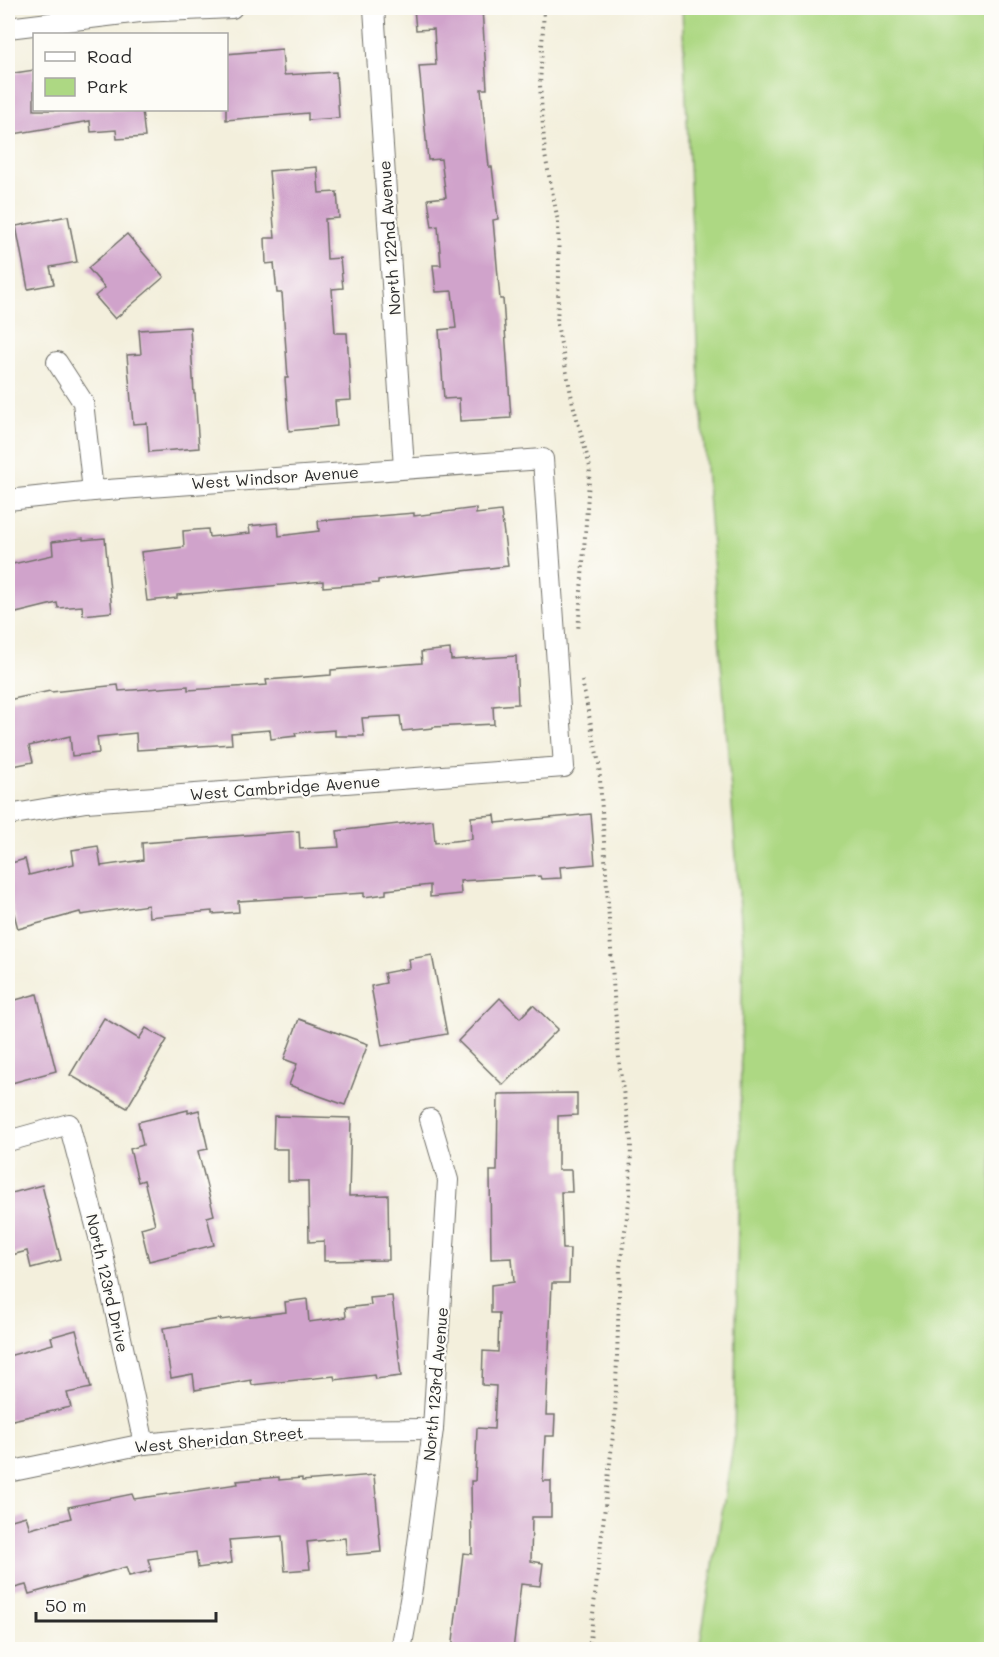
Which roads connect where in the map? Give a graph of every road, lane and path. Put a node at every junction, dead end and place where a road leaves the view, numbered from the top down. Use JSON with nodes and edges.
{"nodes":[{"id":1,"x":232,"y":8,"type":"edge"},
{"id":2,"x":374,"y":8,"type":"edge"},
{"id":3,"x":544,"y":8,"type":"edge"},
{"id":4,"x":8,"y":28,"type":"edge"},
{"id":5,"x":57,"y":362,"type":"dead end"},
{"id":6,"x":404,"y":468,"type":"junction"},
{"id":7,"x":93,"y":491,"type":"junction"},
{"id":8,"x":8,"y":500,"type":"edge"},
{"id":9,"x":578,"y":638,"type":"dead end"},
{"id":10,"x":579,"y":672,"type":"dead end"},
{"id":11,"x":564,"y":767,"type":"joint"},
{"id":12,"x":8,"y":814,"type":"edge"},
{"id":13,"x":429,"y":1119,"type":"dead end"},
{"id":14,"x":8,"y":1141,"type":"edge"},
{"id":15,"x":433,"y":1429,"type":"junction"},
{"id":16,"x":144,"y":1443,"type":"junction"},
{"id":17,"x":8,"y":1472,"type":"edge"},
{"id":18,"x":401,"y":1650,"type":"edge"},
{"id":19,"x":589,"y":1650,"type":"edge"}],
"edges":[{"from":1,"to":4,"type":"street"},
{"from":2,"to":6,"type":"street","name":"North 122nd Avenue"},
{"from":3,"to":9,"type":"path"},
{"from":5,"to":7,"type":"street"},
{"from":6,"to":7,"type":"street","name":"West Windsor Avenue"},
{"from":6,"to":11,"type":"street","name":"West Windsor Avenue"},
{"from":7,"to":8,"type":"street","name":"West Windsor Avenue"},
{"from":10,"to":19,"type":"path"},
{"from":11,"to":12,"type":"street","name":"West Cambridge Avenue"},
{"from":13,"to":15,"type":"street","name":"North 123rd Avenue"},
{"from":14,"to":16,"type":"street","name":"North 123rd Drive"},
{"from":15,"to":16,"type":"street","name":"West Sheridan Street"},
{"from":15,"to":18,"type":"street","name":"North 123rd Avenue"},
{"from":16,"to":17,"type":"street","name":"West Sheridan Street"}]}
